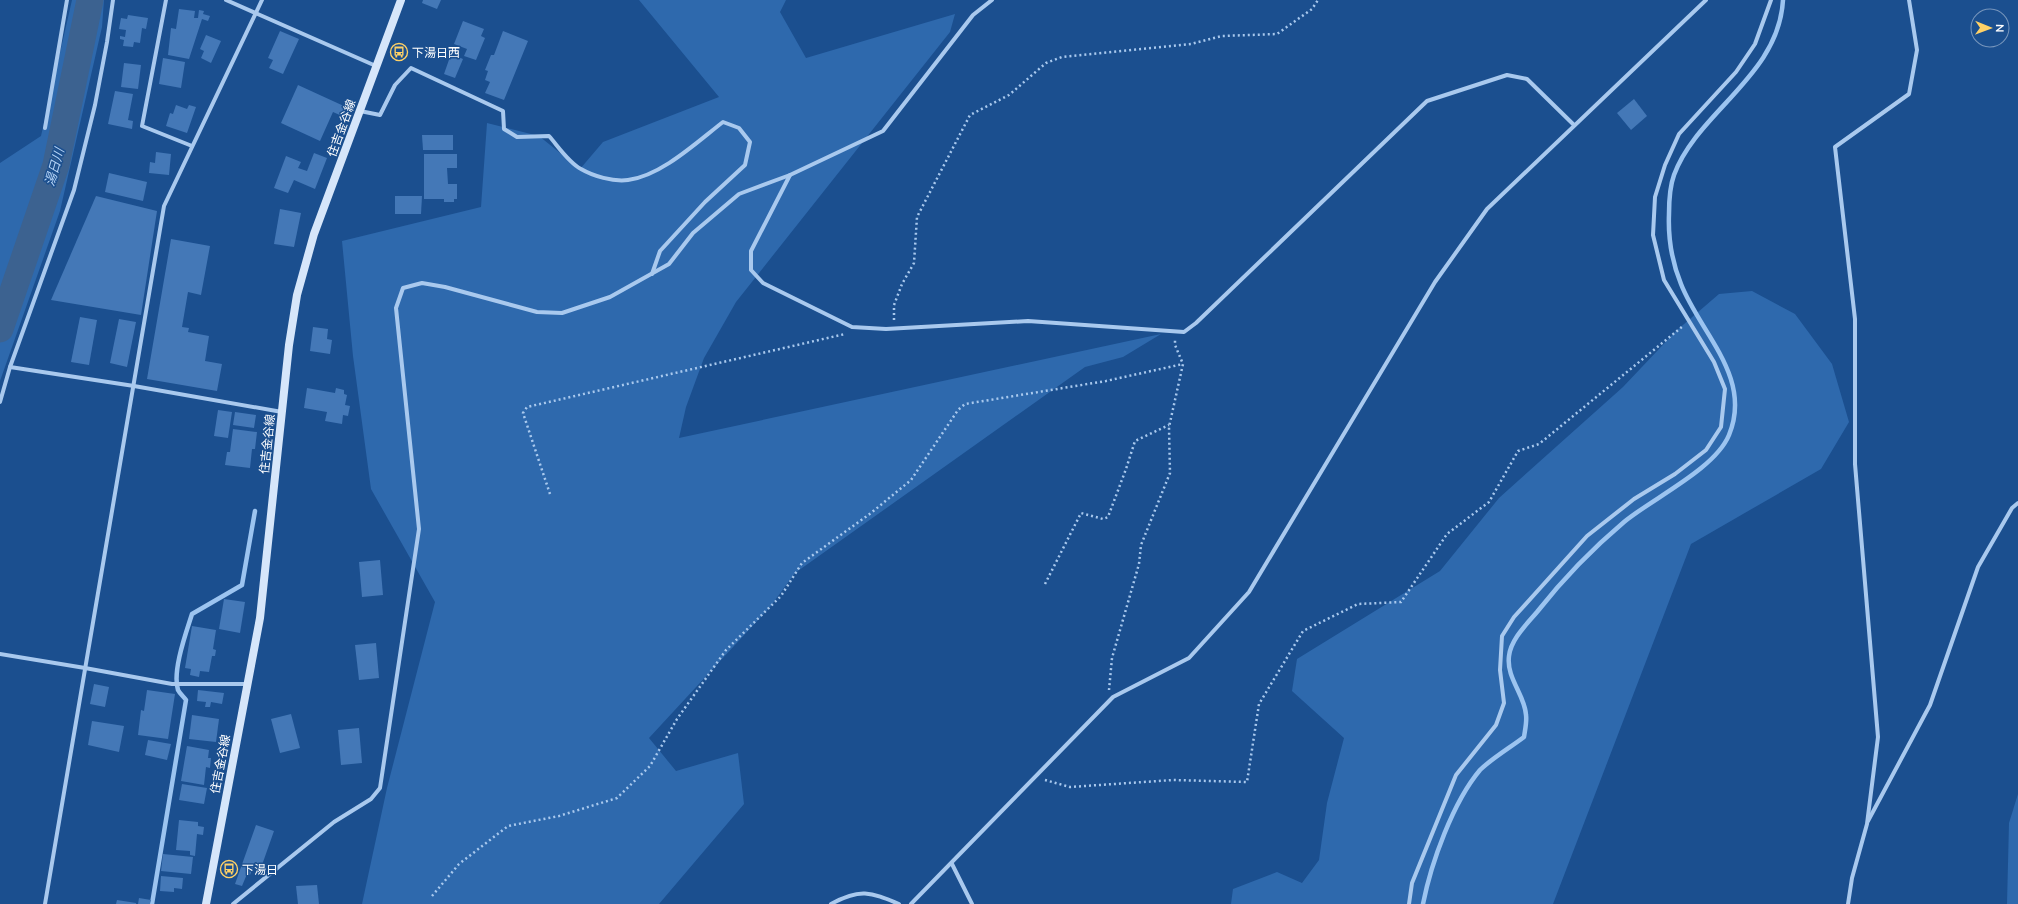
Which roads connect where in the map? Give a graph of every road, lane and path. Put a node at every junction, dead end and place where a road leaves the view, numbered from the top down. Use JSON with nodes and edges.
{"nodes":[{"id":1,"x":68,"y":0,"type":"edge"},
{"id":2,"x":112,"y":0,"type":"edge"},
{"id":3,"x":166,"y":0,"type":"edge"},
{"id":4,"x":226,"y":0,"type":"edge"},
{"id":5,"x":262,"y":0,"type":"edge"},
{"id":6,"x":401,"y":0,"type":"edge"},
{"id":7,"x":992,"y":0,"type":"edge"},
{"id":8,"x":1318,"y":0,"type":"edge"},
{"id":9,"x":1706,"y":0,"type":"edge"},
{"id":10,"x":1771,"y":0,"type":"edge"},
{"id":11,"x":1909,"y":0,"type":"edge"},
{"id":12,"x":256,"y":12,"type":"junction"},
{"id":13,"x":376,"y":66,"type":"junction"},
{"id":14,"x":360,"y":110,"type":"junction"},
{"id":15,"x":1574,"y":125,"type":"junction"},
{"id":16,"x":45,"y":128,"type":"dead end"},
{"id":17,"x":192,"y":146,"type":"junction"},
{"id":18,"x":790,"y":175,"type":"junction"},
{"id":19,"x":652,"y":274,"type":"junction"},
{"id":20,"x":1688,"y":321,"type":"junction"},
{"id":21,"x":852,"y":327,"type":"junction"},
{"id":22,"x":894,"y":329,"type":"junction"},
{"id":23,"x":1174,"y":331,"type":"junction"},
{"id":24,"x":1182,"y":364,"type":"junction"},
{"id":25,"x":10,"y":367,"type":"junction"},
{"id":26,"x":134,"y":386,"type":"junction"},
{"id":27,"x":0,"y":402,"type":"edge"},
{"id":28,"x":283,"y":412,"type":"junction"},
{"id":29,"x":1169,"y":425,"type":"junction"},
{"id":30,"x":550,"y":494,"type":"dead end"},
{"id":31,"x":2018,"y":503,"type":"edge"},
{"id":32,"x":1046,"y":584,"type":"dead end"},
{"id":33,"x":0,"y":654,"type":"edge"},
{"id":34,"x":85,"y":668,"type":"junction"},
{"id":35,"x":248,"y":684,"type":"junction"},
{"id":36,"x":1108,"y":703,"type":"junction"},
{"id":37,"x":1033,"y":777,"type":"junction"},
{"id":38,"x":1867,"y":824,"type":"junction"},
{"id":39,"x":952,"y":864,"type":"junction"},
{"id":40,"x":432,"y":896,"type":"dead end"},
{"id":41,"x":45,"y":904,"type":"edge"},
{"id":42,"x":206,"y":904,"type":"edge"},
{"id":43,"x":233,"y":904,"type":"edge"},
{"id":44,"x":831,"y":904,"type":"edge"},
{"id":45,"x":899,"y":904,"type":"edge"},
{"id":46,"x":911,"y":904,"type":"edge"},
{"id":47,"x":972,"y":904,"type":"edge"},
{"id":48,"x":1409,"y":904,"type":"edge"},
{"id":49,"x":1848,"y":904,"type":"edge"}],
"edges":[{"from":1,"to":16,"type":"street"},
{"from":2,"to":25,"type":"street"},
{"from":3,"to":17,"type":"street"},
{"from":4,"to":12,"type":"street"},
{"from":5,"to":12,"type":"street"},
{"from":6,"to":13,"type":"main road","name":"住吉金谷線"},
{"from":7,"to":18,"type":"street"},
{"from":8,"to":22,"type":"path"},
{"from":9,"to":15,"type":"street"},
{"from":10,"to":20,"type":"street"},
{"from":11,"to":38,"type":"street"},
{"from":12,"to":13,"type":"street"},
{"from":12,"to":17,"type":"street"},
{"from":13,"to":14,"type":"main road","name":"住吉金谷線"},
{"from":14,"to":19,"type":"street"},
{"from":14,"to":28,"type":"main road","name":"住吉金谷線"},
{"from":15,"to":23,"type":"street"},
{"from":15,"to":36,"type":"street"},
{"from":17,"to":26,"type":"street"},
{"from":18,"to":19,"type":"street"},
{"from":18,"to":21,"type":"street"},
{"from":19,"to":43,"type":"street"},
{"from":20,"to":37,"type":"path"},
{"from":20,"to":48,"type":"street"},
{"from":21,"to":22,"type":"street"},
{"from":21,"to":30,"type":"path"},
{"from":22,"to":23,"type":"street"},
{"from":23,"to":24,"type":"path"},
{"from":24,"to":29,"type":"path"},
{"from":24,"to":40,"type":"path"},
{"from":25,"to":26,"type":"street"},
{"from":25,"to":27,"type":"street"},
{"from":26,"to":28,"type":"street"},
{"from":26,"to":34,"type":"street"},
{"from":28,"to":35,"type":"main road","name":"住吉金谷線"},
{"from":29,"to":32,"type":"path"},
{"from":29,"to":36,"type":"path"},
{"from":31,"to":38,"type":"street"},
{"from":33,"to":34,"type":"street"},
{"from":34,"to":35,"type":"street"},
{"from":34,"to":41,"type":"street"},
{"from":35,"to":42,"type":"main road","name":"住吉金谷線"},
{"from":36,"to":37,"type":"street"},
{"from":37,"to":39,"type":"street"},
{"from":38,"to":49,"type":"street"},
{"from":39,"to":46,"type":"street"},
{"from":39,"to":47,"type":"street"},
{"from":44,"to":45,"type":"street"}]}
